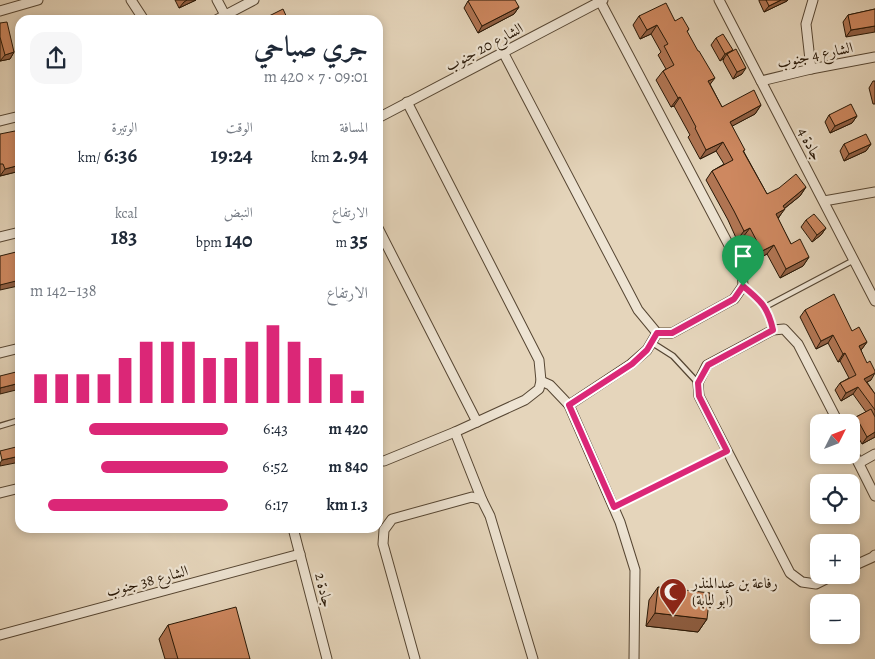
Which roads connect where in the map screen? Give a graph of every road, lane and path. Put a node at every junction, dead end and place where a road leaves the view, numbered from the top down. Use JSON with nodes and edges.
{"nodes":[{"id":1,"x":38,"y":0,"type":"edge"},
{"id":2,"x":131,"y":0,"type":"edge"},
{"id":3,"x":217,"y":0,"type":"edge"},
{"id":4,"x":254,"y":0,"type":"edge"},
{"id":5,"x":719,"y":0,"type":"edge"},
{"id":6,"x":813,"y":0,"type":"edge"},
{"id":7,"x":602,"y":1,"type":"edge"},
{"id":8,"x":0,"y":11,"type":"edge"},
{"id":9,"x":141,"y":15,"type":"edge"},
{"id":10,"x":220,"y":15,"type":"edge"},
{"id":11,"x":226,"y":15,"type":"edge"},
{"id":12,"x":503,"y":52,"type":"junction"},
{"id":13,"x":875,"y":57,"type":"edge"},
{"id":14,"x":811,"y":69,"type":"junction"},
{"id":15,"x":761,"y":81,"type":"junction"},
{"id":16,"x":407,"y":102,"type":"junction"},
{"id":17,"x":383,"y":115,"type":"edge"},
{"id":18,"x":15,"y":117,"type":"edge"},
{"id":19,"x":0,"y":121,"type":"edge"},
{"id":20,"x":875,"y":192,"type":"edge"},
{"id":21,"x":824,"y":201,"type":"junction"},
{"id":22,"x":15,"y":233,"type":"edge"},
{"id":23,"x":0,"y":237,"type":"edge"},
{"id":24,"x":383,"y":238,"type":"edge"},
{"id":25,"x":854,"y":260,"type":"junction"},
{"id":26,"x":743,"y":286,"type":"junction"},
{"id":27,"x":875,"y":301,"type":"edge"},
{"id":28,"x":765,"y":307,"type":"junction"},
{"id":29,"x":773,"y":330,"type":"junction"},
{"id":30,"x":657,"y":333,"type":"junction"},
{"id":31,"x":651,"y":342,"type":"junction"},
{"id":32,"x":15,"y":349,"type":"edge"},
{"id":33,"x":0,"y":353,"type":"edge"},
{"id":34,"x":541,"y":381,"type":"junction"},
{"id":35,"x":698,"y":383,"type":"junction"},
{"id":36,"x":569,"y":405,"type":"junction"},
{"id":37,"x":834,"y":414,"type":"edge"},
{"id":38,"x":15,"y":422,"type":"edge"},
{"id":39,"x":477,"y":422,"type":"junction"},
{"id":40,"x":0,"y":426,"type":"edge"},
{"id":41,"x":455,"y":432,"type":"junction"},
{"id":42,"x":727,"y":451,"type":"junction"},
{"id":43,"x":875,"y":454,"type":"edge"},
{"id":44,"x":383,"y":461,"type":"edge"},
{"id":45,"x":860,"y":462,"type":"edge"},
{"id":46,"x":859,"y":464,"type":"edge"},
{"id":47,"x":15,"y":489,"type":"edge"},
{"id":48,"x":0,"y":493,"type":"edge"},
{"id":49,"x":875,"y":496,"type":"edge"},
{"id":50,"x":482,"y":500,"type":"junction"},
{"id":51,"x":614,"y":507,"type":"junction"},
{"id":52,"x":295,"y":533,"type":"edge"},
{"id":53,"x":300,"y":554,"type":"junction"},
{"id":54,"x":875,"y":555,"type":"edge"},
{"id":55,"x":860,"y":563,"type":"edge"},
{"id":56,"x":810,"y":583,"type":"edge"},
{"id":57,"x":0,"y":635,"type":"edge"},
{"id":58,"x":327,"y":659,"type":"edge"},
{"id":59,"x":415,"y":659,"type":"edge"},
{"id":60,"x":533,"y":659,"type":"edge"},
{"id":61,"x":634,"y":659,"type":"edge"}],
"edges":[{"from":1,"to":8,"type":"street"},
{"from":2,"to":9,"type":"street"},
{"from":3,"to":10,"type":"street"},
{"from":4,"to":11,"type":"street"},
{"from":5,"to":15,"type":"street","name":"جادة 4"},
{"from":6,"to":14,"type":"street"},
{"from":7,"to":12,"type":"street","name":"الشارع 20 جنوب"},
{"from":7,"to":26,"type":"street"},
{"from":12,"to":16,"type":"street","name":"الشارع 20 جنوب"},
{"from":12,"to":30,"type":"street"},
{"from":13,"to":14,"type":"street","name":"الشارع 4 جنوب"},
{"from":14,"to":15,"type":"street","name":"الشارع 4 جنوب"},
{"from":15,"to":21,"type":"street","name":"جادة 4"},
{"from":16,"to":17,"type":"street","name":"الشارع 20 جنوب"},
{"from":16,"to":34,"type":"street"},
{"from":18,"to":19,"type":"street"},
{"from":20,"to":21,"type":"street"},
{"from":21,"to":25,"type":"street","name":"جادة 4"},
{"from":22,"to":23,"type":"street"},
{"from":24,"to":39,"type":"street"},
{"from":25,"to":27,"type":"street","name":"جادة 4"},
{"from":25,"to":28,"type":"lane"},
{"from":26,"to":28,"type":"lane"},
{"from":26,"to":30,"type":"street"},
{"from":28,"to":29,"type":"lane"},
{"from":29,"to":35,"type":"street"},
{"from":29,"to":37,"type":"street"},
{"from":30,"to":31,"type":"street"},
{"from":31,"to":35,"type":"lane"},
{"from":31,"to":36,"type":"street"},
{"from":32,"to":33,"type":"street"},
{"from":34,"to":36,"type":"street"},
{"from":34,"to":39,"type":"street"},
{"from":35,"to":42,"type":"street"},
{"from":36,"to":51,"type":"street"},
{"from":38,"to":40,"type":"lane"},
{"from":39,"to":41,"type":"street"},
{"from":41,"to":44,"type":"street"},
{"from":41,"to":50,"type":"street"},
{"from":42,"to":51,"type":"lane"},
{"from":42,"to":56,"type":"street"},
{"from":43,"to":45,"type":"street"},
{"from":46,"to":49,"type":"street"},
{"from":47,"to":48,"type":"street"},
{"from":50,"to":59,"type":"street"},
{"from":50,"to":60,"type":"street"},
{"from":51,"to":61,"type":"street"},
{"from":52,"to":53,"type":"street","name":"جادة 2"},
{"from":53,"to":57,"type":"street","name":"الشارع 38 جنوب"},
{"from":53,"to":58,"type":"street","name":"جادة 2"},
{"from":54,"to":55,"type":"street"}]}
